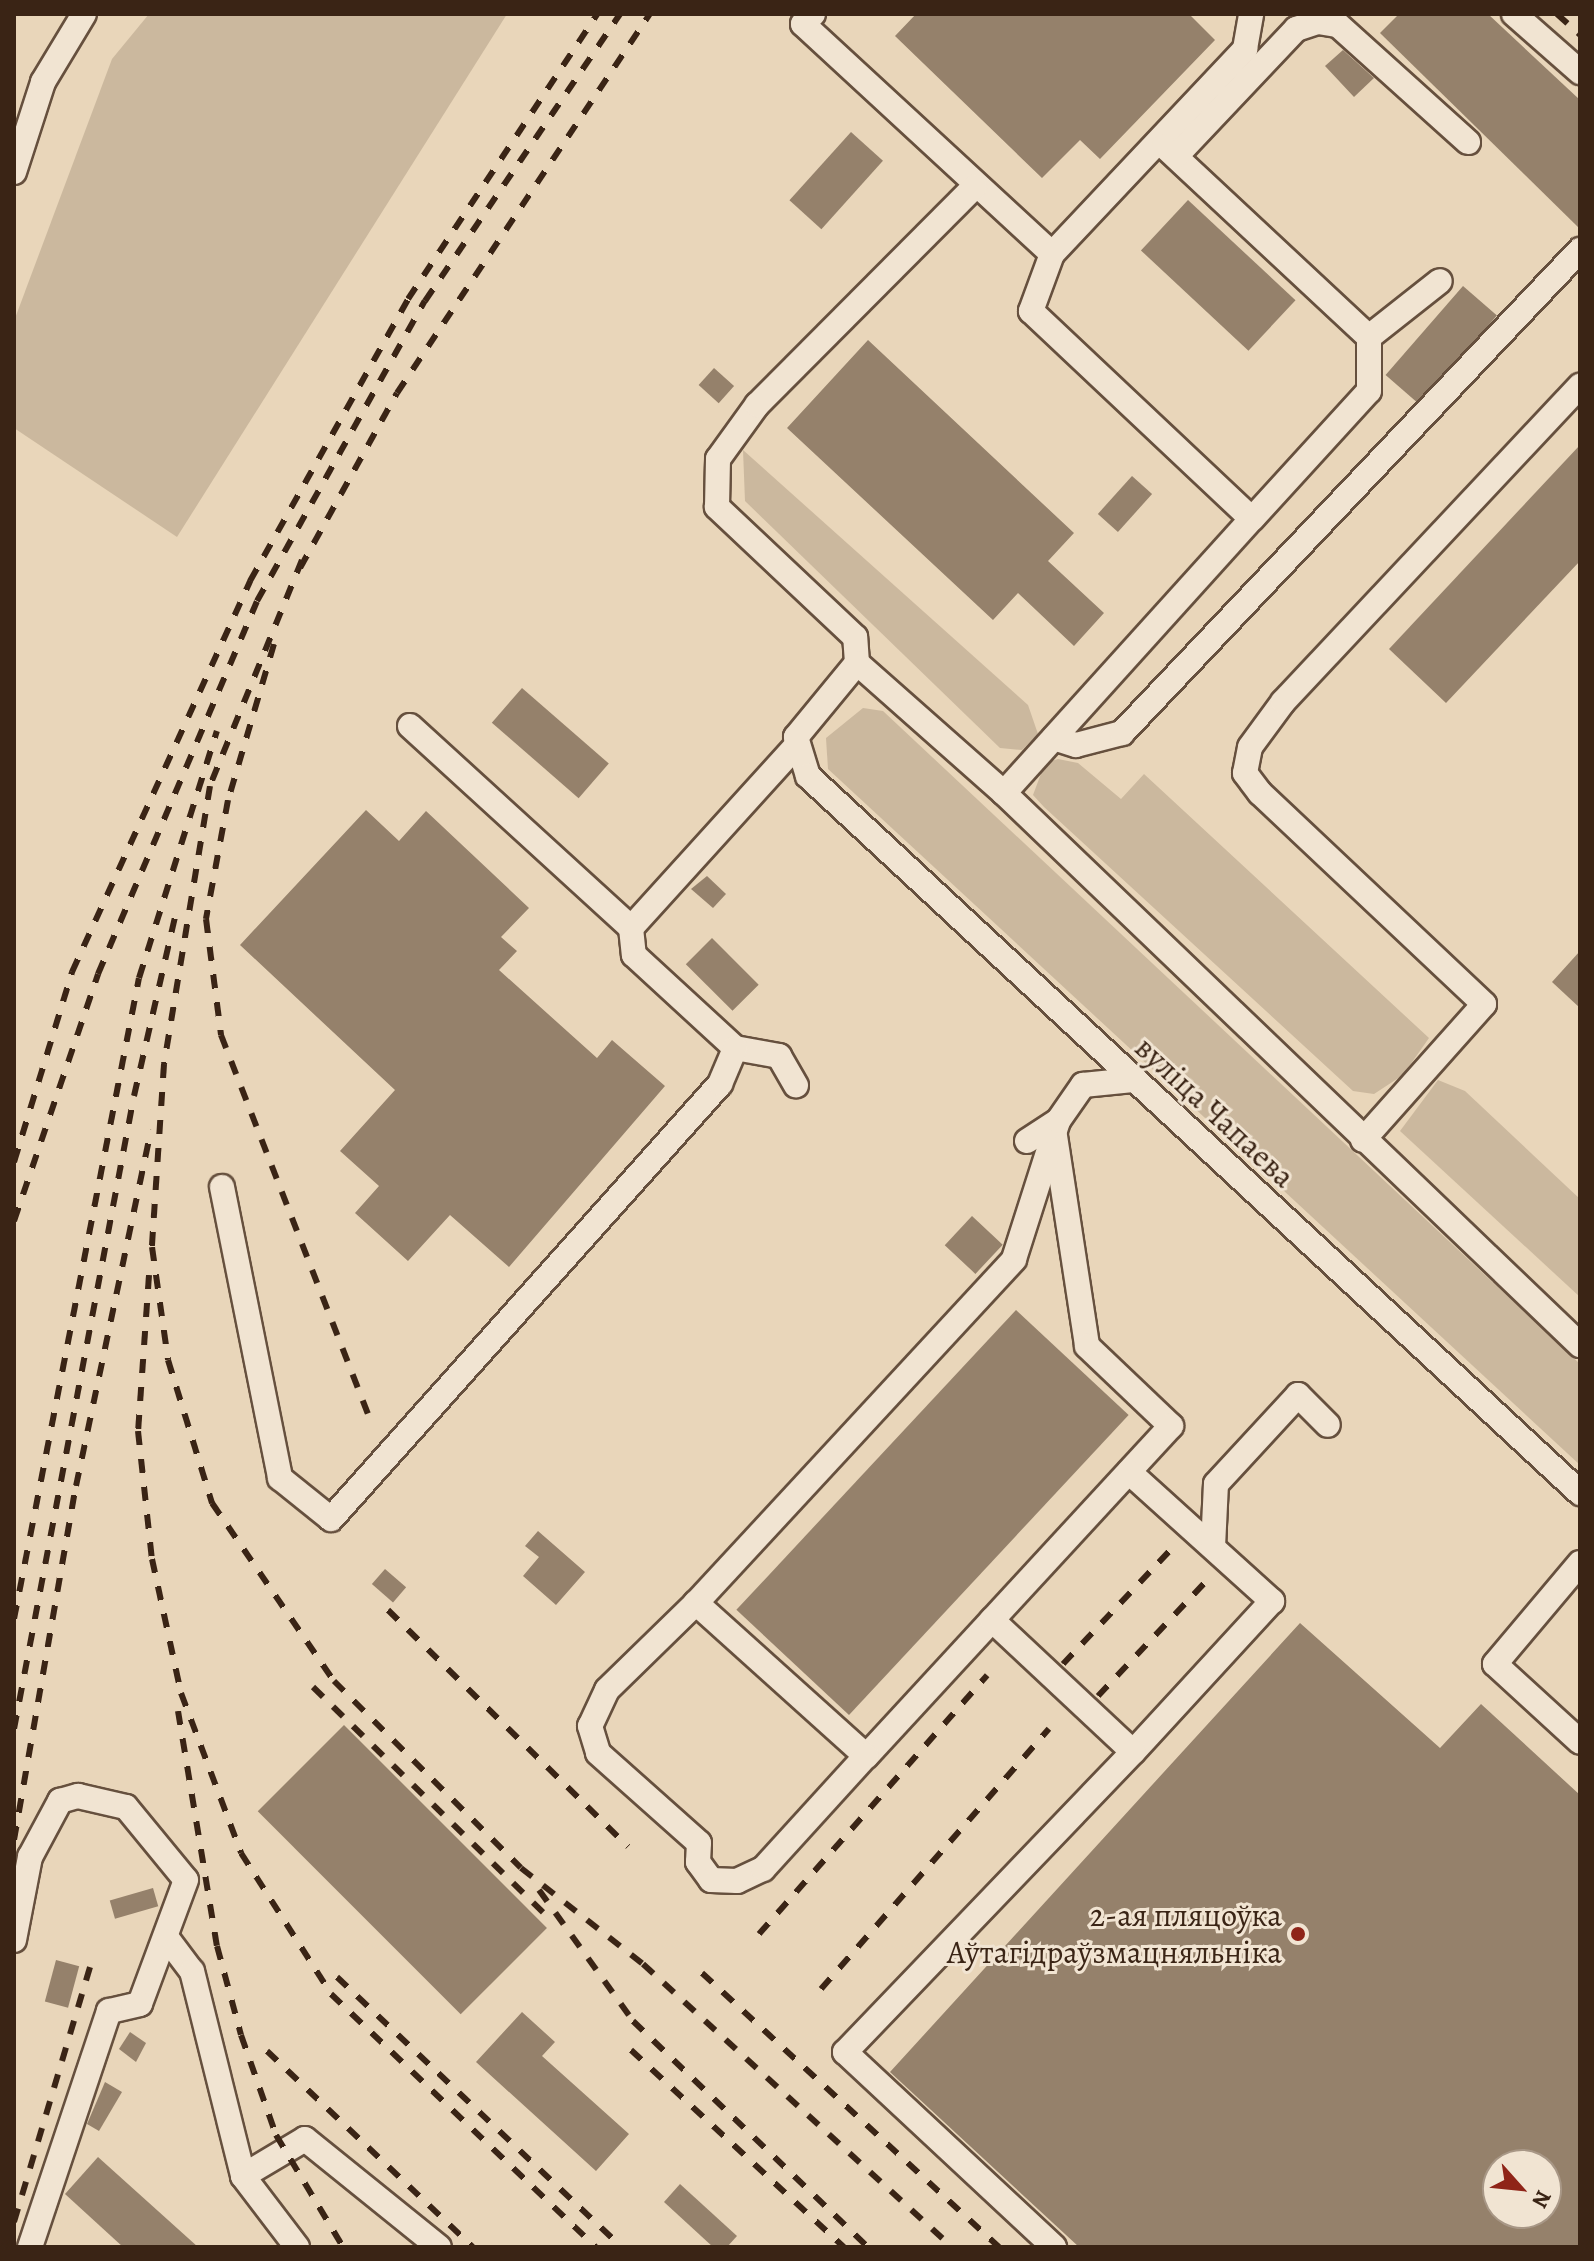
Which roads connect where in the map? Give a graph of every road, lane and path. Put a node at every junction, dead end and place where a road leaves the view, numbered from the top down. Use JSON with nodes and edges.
{"nodes":[{"id":1,"x":84,"y":14,"type":"edge"},
{"id":2,"x":813,"y":14,"type":"edge"},
{"id":3,"x":1251,"y":14,"type":"edge"},
{"id":4,"x":1514,"y":14,"type":"edge"},
{"id":5,"x":1580,"y":72,"type":"edge"},
{"id":6,"x":1468,"y":142,"type":"dead end"},
{"id":7,"x":1168,"y":149,"type":"junction"},
{"id":8,"x":14,"y":172,"type":"edge"},
{"id":9,"x":974,"y":187,"type":"junction"},
{"id":10,"x":1580,"y":250,"type":"edge"},
{"id":11,"x":1052,"y":254,"type":"junction"},
{"id":12,"x":1440,"y":281,"type":"dead end"},
{"id":13,"x":1369,"y":337,"type":"junction"},
{"id":14,"x":1580,"y":386,"type":"edge"},
{"id":15,"x":1252,"y":519,"type":"junction"},
{"id":16,"x":857,"y":663,"type":"junction"},
{"id":17,"x":410,"y":726,"type":"dead end"},
{"id":18,"x":1054,"y":738,"type":"junction"},
{"id":19,"x":798,"y":744,"type":"junction"},
{"id":20,"x":1004,"y":793,"type":"junction"},
{"id":21,"x":631,"y":928,"type":"junction"},
{"id":22,"x":735,"y":1048,"type":"junction"},
{"id":23,"x":1133,"y":1080,"type":"junction"},
{"id":24,"x":796,"y":1085,"type":"dead end"},
{"id":25,"x":1056,"y":1128,"type":"junction"},
{"id":26,"x":1363,"y":1140,"type":"junction"},
{"id":27,"x":1027,"y":1141,"type":"dead end"},
{"id":28,"x":222,"y":1187,"type":"dead end"},
{"id":29,"x":1580,"y":1345,"type":"edge"},
{"id":30,"x":1328,"y":1425,"type":"dead end"},
{"id":31,"x":1129,"y":1472,"type":"junction"},
{"id":32,"x":1580,"y":1493,"type":"edge"},
{"id":33,"x":1213,"y":1547,"type":"junction"},
{"id":34,"x":1580,"y":1563,"type":"edge"},
{"id":35,"x":696,"y":1603,"type":"junction"},
{"id":36,"x":992,"y":1620,"type":"junction"},
{"id":37,"x":1580,"y":1742,"type":"edge"},
{"id":38,"x":1133,"y":1752,"type":"junction"},
{"id":39,"x":866,"y":1756,"type":"junction"},
{"id":40,"x":14,"y":1940,"type":"edge"},
{"id":41,"x":169,"y":1941,"type":"junction"},
{"id":42,"x":243,"y":2176,"type":"junction"},
{"id":43,"x":30,"y":2247,"type":"edge"},
{"id":44,"x":297,"y":2247,"type":"edge"},
{"id":45,"x":439,"y":2247,"type":"edge"},
{"id":46,"x":1054,"y":2247,"type":"edge"}],
"edges":[{"from":1,"to":8,"type":"street"},
{"from":2,"to":9,"type":"street"},
{"from":3,"to":7,"type":"street"},
{"from":4,"to":5,"type":"street"},
{"from":6,"to":7,"type":"street"},
{"from":7,"to":11,"type":"street"},
{"from":7,"to":13,"type":"street"},
{"from":9,"to":11,"type":"street"},
{"from":9,"to":16,"type":"street"},
{"from":10,"to":18,"type":"street"},
{"from":11,"to":15,"type":"street"},
{"from":12,"to":13,"type":"street"},
{"from":13,"to":15,"type":"street"},
{"from":14,"to":26,"type":"street"},
{"from":15,"to":18,"type":"street"},
{"from":16,"to":19,"type":"street"},
{"from":16,"to":20,"type":"street"},
{"from":17,"to":21,"type":"street"},
{"from":18,"to":20,"type":"street"},
{"from":19,"to":21,"type":"street"},
{"from":19,"to":23,"type":"street","name":"вуліца Чапаева"},
{"from":20,"to":26,"type":"street"},
{"from":21,"to":22,"type":"street"},
{"from":22,"to":24,"type":"street"},
{"from":22,"to":28,"type":"street"},
{"from":23,"to":25,"type":"street"},
{"from":23,"to":32,"type":"street","name":"вуліца Чапаева"},
{"from":25,"to":27,"type":"street"},
{"from":25,"to":31,"type":"street"},
{"from":25,"to":35,"type":"street"},
{"from":26,"to":29,"type":"street"},
{"from":30,"to":33,"type":"street"},
{"from":31,"to":33,"type":"street"},
{"from":31,"to":36,"type":"street"},
{"from":33,"to":38,"type":"street"},
{"from":34,"to":37,"type":"street"},
{"from":35,"to":39,"type":"street"},
{"from":35,"to":39,"type":"street"},
{"from":36,"to":38,"type":"street"},
{"from":36,"to":39,"type":"street"},
{"from":38,"to":46,"type":"street"},
{"from":40,"to":41,"type":"street"},
{"from":41,"to":42,"type":"street"},
{"from":41,"to":43,"type":"street"},
{"from":42,"to":44,"type":"street"},
{"from":42,"to":45,"type":"street"}]}
